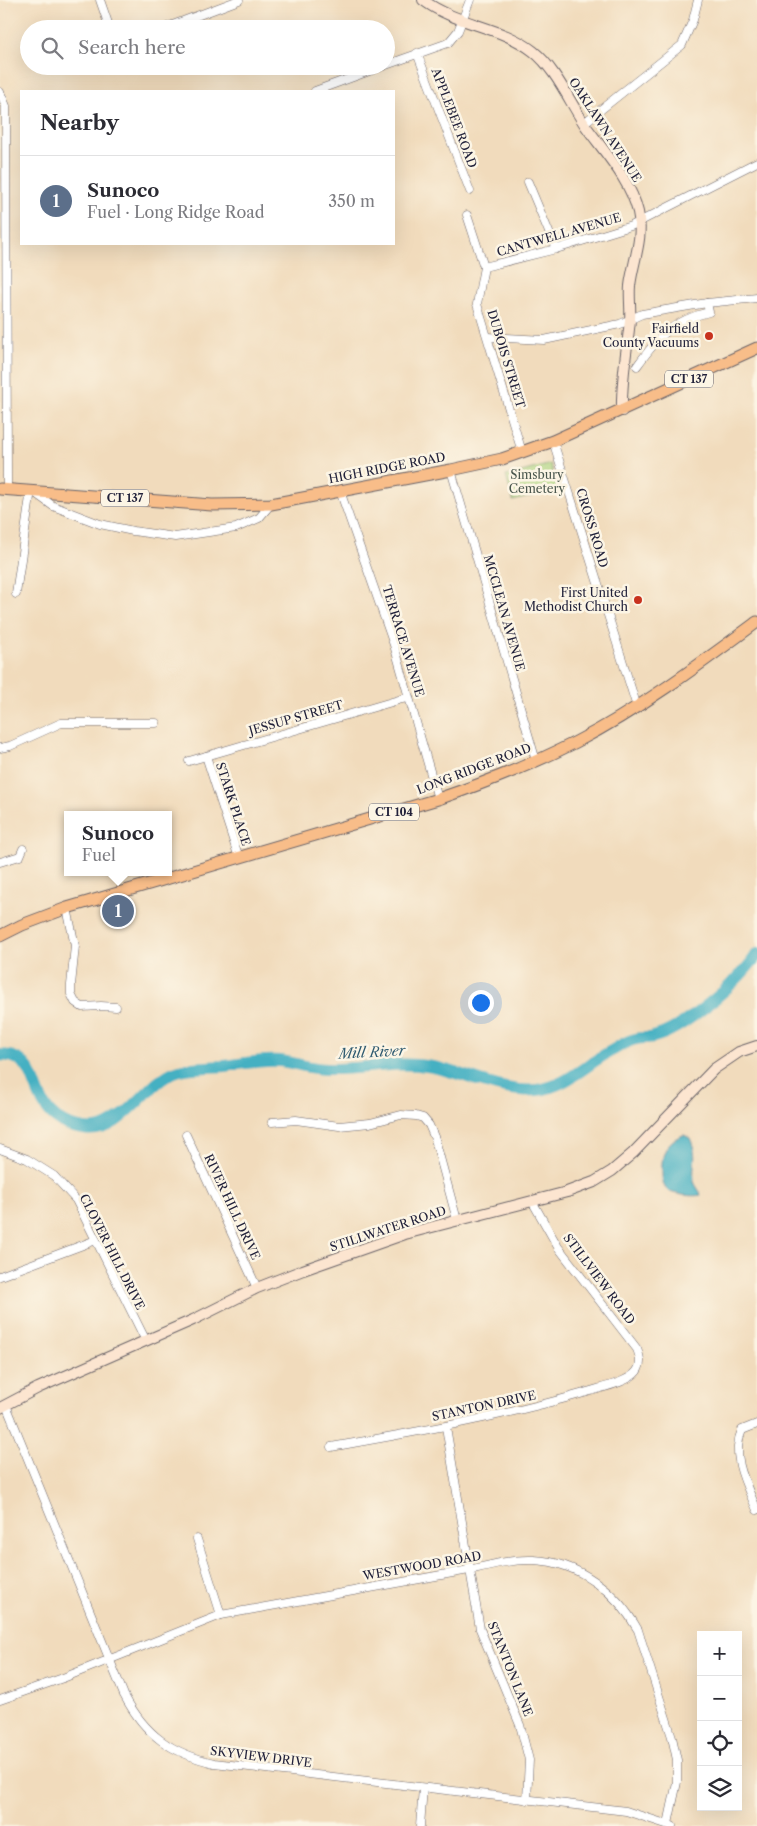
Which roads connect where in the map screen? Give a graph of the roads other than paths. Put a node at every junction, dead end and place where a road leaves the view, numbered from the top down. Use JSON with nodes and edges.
{"nodes":[{"id":1,"x":100,"y":0,"type":"edge"},
{"id":2,"x":239,"y":0,"type":"edge"},
{"id":3,"x":423,"y":0,"type":"edge"},
{"id":4,"x":470,"y":0,"type":"edge"},
{"id":5,"x":698,"y":0,"type":"edge"},
{"id":6,"x":462,"y":19,"type":"junction"},
{"id":7,"x":107,"y":20,"type":"edge"},
{"id":8,"x":186,"y":20,"type":"edge"},
{"id":9,"x":417,"y":53,"type":"junction"},
{"id":10,"x":395,"y":62,"type":"edge"},
{"id":11,"x":358,"y":75,"type":"edge"},
{"id":12,"x":318,"y":90,"type":"edge"},
{"id":13,"x":0,"y":92,"type":"edge"},
{"id":14,"x":584,"y":123,"type":"junction"},
{"id":15,"x":757,"y":162,"type":"edge"},
{"id":16,"x":528,"y":182,"type":"dead end"},
{"id":17,"x":470,"y":192,"type":"dead end"},
{"id":18,"x":467,"y":215,"type":"dead end"},
{"id":19,"x":639,"y":222,"type":"junction"},
{"id":20,"x":556,"y":250,"type":"junction"},
{"id":21,"x":484,"y":268,"type":"junction"},
{"id":22,"x":3,"y":281,"type":"edge"},
{"id":23,"x":757,"y":298,"type":"edge"},
{"id":24,"x":707,"y":303,"type":"junction"},
{"id":25,"x":630,"y":318,"type":"junction"},
{"id":26,"x":488,"y":337,"type":"junction"},
{"id":27,"x":757,"y":348,"type":"edge"},
{"id":28,"x":637,"y":366,"type":"dead end"},
{"id":29,"x":622,"y":411,"type":"junction"},
{"id":30,"x":554,"y":441,"type":"junction"},
{"id":31,"x":522,"y":452,"type":"junction"},
{"id":32,"x":451,"y":470,"type":"junction"},
{"id":33,"x":4,"y":489,"type":"edge"},
{"id":34,"x":31,"y":490,"type":"junction"},
{"id":35,"x":340,"y":491,"type":"junction"},
{"id":36,"x":271,"y":504,"type":"junction"},
{"id":37,"x":16,"y":594,"type":"dead end"},
{"id":38,"x":757,"y":622,"type":"edge"},
{"id":39,"x":409,"y":698,"type":"junction"},
{"id":40,"x":637,"y":707,"type":"junction"},
{"id":41,"x":156,"y":723,"type":"dead end"},
{"id":42,"x":0,"y":748,"type":"edge"},
{"id":43,"x":206,"y":756,"type":"junction"},
{"id":44,"x":189,"y":761,"type":"dead end"},
{"id":45,"x":536,"y":761,"type":"junction"},
{"id":46,"x":438,"y":799,"type":"junction"},
{"id":47,"x":23,"y":849,"type":"dead end"},
{"id":48,"x":239,"y":858,"type":"junction"},
{"id":49,"x":0,"y":862,"type":"edge"},
{"id":50,"x":67,"y":908,"type":"junction"},
{"id":51,"x":0,"y":936,"type":"edge"},
{"id":52,"x":116,"y":1007,"type":"dead end"},
{"id":53,"x":757,"y":1046,"type":"edge"},
{"id":54,"x":272,"y":1122,"type":"dead end"},
{"id":55,"x":186,"y":1135,"type":"dead end"},
{"id":56,"x":0,"y":1149,"type":"edge"},
{"id":57,"x":532,"y":1201,"type":"junction"},
{"id":58,"x":457,"y":1220,"type":"junction"},
{"id":59,"x":96,"y":1240,"type":"junction"},
{"id":60,"x":0,"y":1276,"type":"edge"},
{"id":61,"x":258,"y":1288,"type":"junction"},
{"id":62,"x":146,"y":1341,"type":"junction"},
{"id":63,"x":636,"y":1371,"type":"joint"},
{"id":64,"x":3,"y":1407,"type":"edge"},
{"id":65,"x":757,"y":1424,"type":"edge"},
{"id":66,"x":446,"y":1427,"type":"junction"},
{"id":67,"x":331,"y":1447,"type":"dead end"},
{"id":68,"x":757,"y":1510,"type":"edge"},
{"id":69,"x":198,"y":1539,"type":"dead end"},
{"id":70,"x":469,"y":1570,"type":"junction"},
{"id":71,"x":221,"y":1614,"type":"junction"},
{"id":72,"x":109,"y":1661,"type":"junction"},
{"id":73,"x":0,"y":1700,"type":"edge"},
{"id":74,"x":423,"y":1788,"type":"junction"},
{"id":75,"x":527,"y":1800,"type":"junction"},
{"id":76,"x":670,"y":1825,"type":"edge"},
{"id":77,"x":420,"y":1826,"type":"edge"}],
"edges":[{"from":1,"to":7,"type":"street"},
{"from":2,"to":8,"type":"street"},
{"from":3,"to":6,"type":"main road","name":"OAKLAWN AVENUE"},
{"from":4,"to":6,"type":"street"},
{"from":5,"to":14,"type":"street"},
{"from":6,"to":9,"type":"street"},
{"from":6,"to":14,"type":"main road","name":"OAKLAWN AVENUE"},
{"from":9,"to":10,"type":"street"},
{"from":9,"to":17,"type":"street","name":"APPLEBEE ROAD"},
{"from":11,"to":12,"type":"street"},
{"from":13,"to":22,"type":"street"},
{"from":14,"to":19,"type":"main road","name":"OAKLAWN AVENUE"},
{"from":15,"to":19,"type":"street","name":"CANTWELL AVENUE"},
{"from":16,"to":20,"type":"street"},
{"from":18,"to":21,"type":"street","name":"DUBOIS STREET"},
{"from":19,"to":20,"type":"street","name":"CANTWELL AVENUE"},
{"from":19,"to":25,"type":"main road","name":"OAKLAWN AVENUE"},
{"from":20,"to":21,"type":"street","name":"CANTWELL AVENUE"},
{"from":21,"to":26,"type":"street","name":"DUBOIS STREET"},
{"from":22,"to":33,"type":"street"},
{"from":23,"to":24,"type":"street"},
{"from":24,"to":25,"type":"street"},
{"from":24,"to":28,"type":"street"},
{"from":25,"to":26,"type":"street"},
{"from":25,"to":29,"type":"main road","name":"OAKLAWN AVENUE"},
{"from":26,"to":31,"type":"street","name":"DUBOIS STREET"},
{"from":27,"to":29,"type":"main road","name":"HIGH RIDGE ROAD","number":"CT 137"},
{"from":29,"to":30,"type":"main road","name":"HIGH RIDGE ROAD","number":"CT 137"},
{"from":30,"to":31,"type":"main road","name":"HIGH RIDGE ROAD","number":"CT 137"},
{"from":30,"to":40,"type":"street","name":"CROSS ROAD"},
{"from":31,"to":32,"type":"main road","name":"HIGH RIDGE ROAD","number":"CT 137"},
{"from":32,"to":35,"type":"main road","name":"HIGH RIDGE ROAD","number":"CT 137"},
{"from":32,"to":45,"type":"street","name":"MCCLEAN AVENUE"},
{"from":33,"to":34,"type":"main road","name":"HIGH RIDGE ROAD","number":"CT 137"},
{"from":34,"to":36,"type":"main road","name":"HIGH RIDGE ROAD","number":"CT 137"},
{"from":34,"to":36,"type":"street"},
{"from":34,"to":37,"type":"street"},
{"from":35,"to":36,"type":"main road","name":"HIGH RIDGE ROAD","number":"CT 137"},
{"from":35,"to":39,"type":"street","name":"TERRACE AVENUE"},
{"from":38,"to":40,"type":"main road","name":"LONG RIDGE ROAD","number":"CT 104"},
{"from":39,"to":43,"type":"street","name":"JESSUP STREET"},
{"from":39,"to":46,"type":"street","name":"TERRACE AVENUE"},
{"from":40,"to":45,"type":"main road","name":"LONG RIDGE ROAD","number":"CT 104"},
{"from":41,"to":42,"type":"street"},
{"from":43,"to":44,"type":"street","name":"JESSUP STREET"},
{"from":43,"to":48,"type":"street","name":"STARK PLACE"},
{"from":45,"to":46,"type":"main road","name":"LONG RIDGE ROAD","number":"CT 104"},
{"from":46,"to":48,"type":"main road","name":"LONG RIDGE ROAD","number":"CT 104"},
{"from":47,"to":49,"type":"street"},
{"from":48,"to":50,"type":"main road","name":"LONG RIDGE ROAD","number":"CT 104"},
{"from":50,"to":51,"type":"main road","name":"LONG RIDGE ROAD","number":"CT 104"},
{"from":50,"to":52,"type":"street"},
{"from":53,"to":57,"type":"main road","name":"STILLWATER ROAD"},
{"from":54,"to":58,"type":"street"},
{"from":55,"to":61,"type":"street","name":"RIVER HILL DRIVE"},
{"from":56,"to":59,"type":"street","name":"CLOVER HILL DRIVE"},
{"from":57,"to":58,"type":"main road","name":"STILLWATER ROAD"},
{"from":57,"to":63,"type":"street","name":"STILLVIEW ROAD"},
{"from":58,"to":61,"type":"main road","name":"STILLWATER ROAD"},
{"from":59,"to":60,"type":"street"},
{"from":59,"to":62,"type":"street","name":"CLOVER HILL DRIVE"},
{"from":61,"to":62,"type":"main road","name":"STILLWATER ROAD"},
{"from":62,"to":64,"type":"main road","name":"STILLWATER ROAD"},
{"from":63,"to":66,"type":"street","name":"STANTON DRIVE"},
{"from":64,"to":72,"type":"street","name":"SKYVIEW DRIVE"},
{"from":65,"to":68,"type":"street"},
{"from":66,"to":67,"type":"street","name":"STANTON DRIVE"},
{"from":66,"to":70,"type":"street","name":"STANTON LANE"},
{"from":69,"to":71,"type":"street"},
{"from":70,"to":71,"type":"street","name":"WESTWOOD ROAD"},
{"from":70,"to":75,"type":"street","name":"STANTON LANE"},
{"from":70,"to":76,"type":"street","name":"WESTWOOD ROAD"},
{"from":71,"to":72,"type":"street","name":"WESTWOOD ROAD"},
{"from":72,"to":73,"type":"street","name":"WESTWOOD ROAD"},
{"from":72,"to":74,"type":"street","name":"SKYVIEW DRIVE"},
{"from":74,"to":75,"type":"street","name":"SKYVIEW DRIVE"},
{"from":74,"to":77,"type":"street"},
{"from":75,"to":76,"type":"street","name":"SKYVIEW DRIVE"}]}
